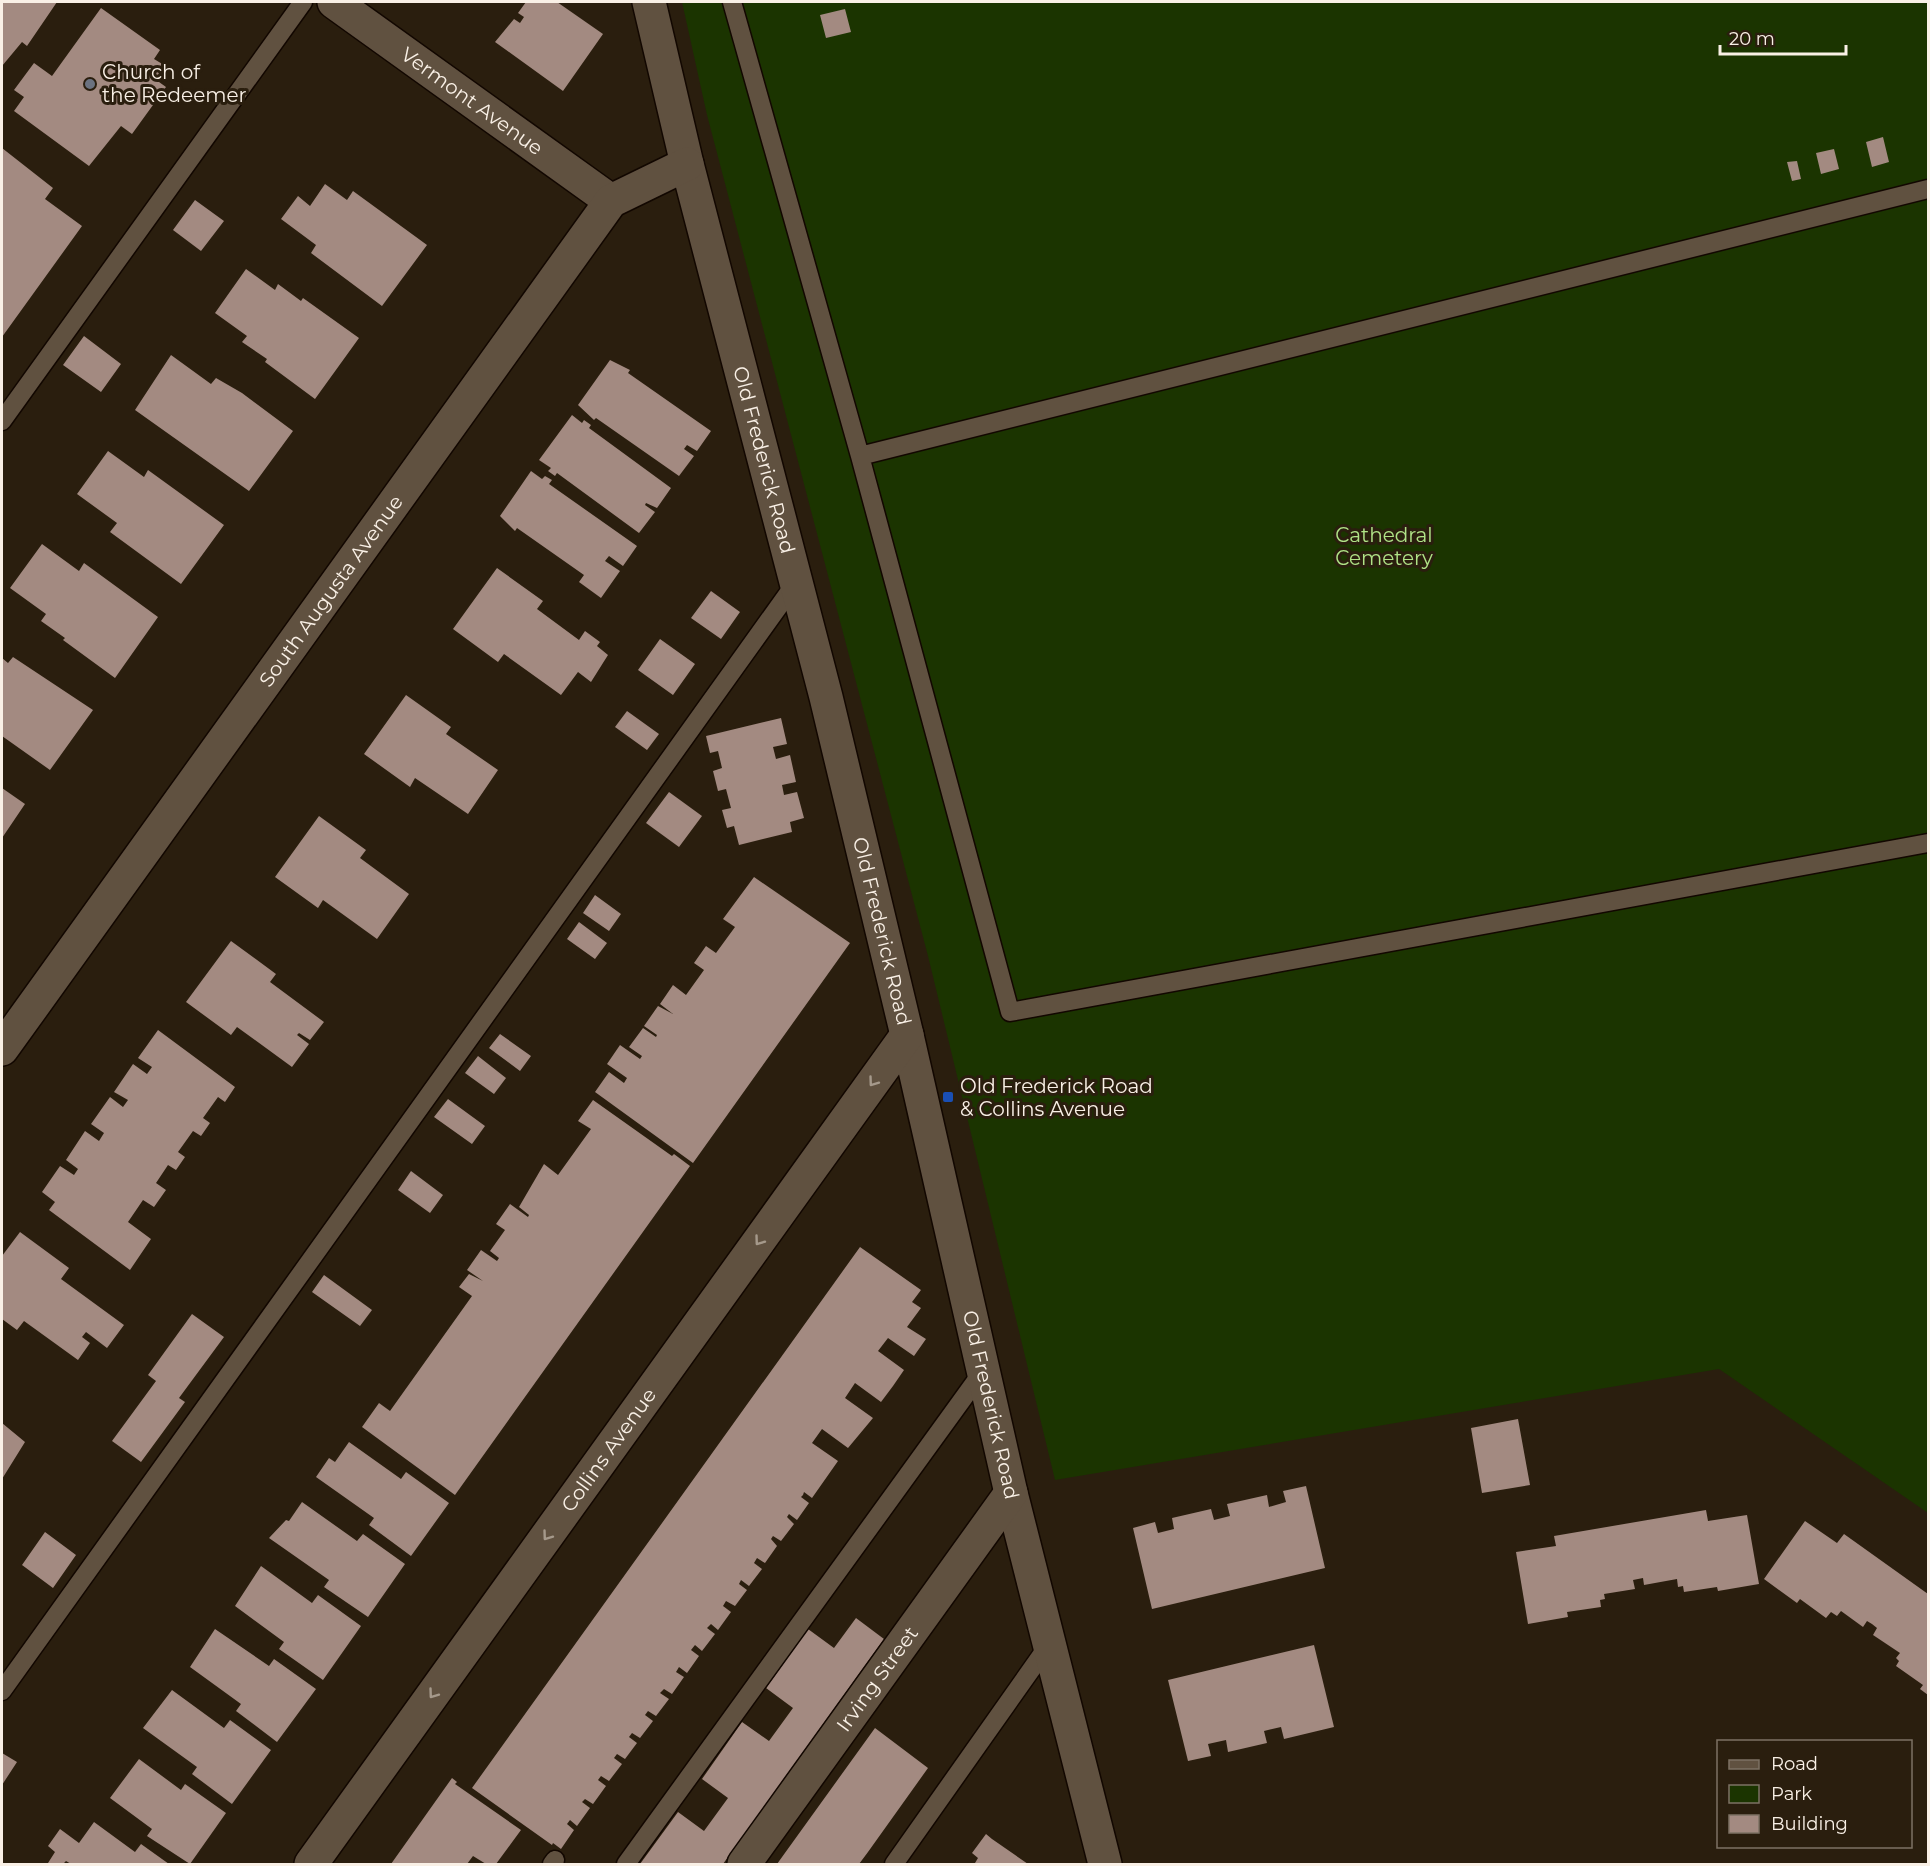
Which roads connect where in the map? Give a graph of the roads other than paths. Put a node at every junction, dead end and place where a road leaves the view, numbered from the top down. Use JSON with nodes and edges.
{"nodes":[{"id":1,"x":303,"y":2,"type":"edge"},
{"id":2,"x":334,"y":2,"type":"edge"},
{"id":3,"x":649,"y":2,"type":"edge"},
{"id":4,"x":732,"y":2,"type":"edge"},
{"id":5,"x":687,"y":164,"type":"junction"},
{"id":6,"x":1929,"y":189,"type":"edge"},
{"id":7,"x":611,"y":201,"type":"junction"},
{"id":8,"x":2,"y":421,"type":"edge"},
{"id":9,"x":860,"y":456,"type":"junction"},
{"id":10,"x":797,"y":581,"type":"junction"},
{"id":11,"x":1929,"y":843,"type":"edge"},
{"id":12,"x":907,"y":1035,"type":"junction"},
{"id":13,"x":2,"y":1049,"type":"edge"},
{"id":14,"x":983,"y":1371,"type":"junction"},
{"id":15,"x":1011,"y":1493,"type":"junction"},
{"id":16,"x":1050,"y":1643,"type":"junction"},
{"id":17,"x":2,"y":1691,"type":"edge"},
{"id":18,"x":311,"y":1864,"type":"edge"},
{"id":19,"x":627,"y":1864,"type":"edge"},
{"id":20,"x":744,"y":1864,"type":"edge"},
{"id":21,"x":894,"y":1864,"type":"edge"},
{"id":22,"x":1105,"y":1864,"type":"edge"}],
"edges":[{"from":1,"to":8,"type":"lane"},
{"from":2,"to":7,"type":"street","name":"Vermont Avenue"},
{"from":3,"to":5,"type":"street","name":"Old Frederick Road"},
{"from":4,"to":9,"type":"lane"},
{"from":5,"to":7,"type":"street","name":"South Augusta Avenue"},
{"from":5,"to":10,"type":"street","name":"Old Frederick Road"},
{"from":6,"to":9,"type":"lane"},
{"from":7,"to":13,"type":"street","name":"South Augusta Avenue"},
{"from":9,"to":11,"type":"lane"},
{"from":10,"to":12,"type":"street","name":"Old Frederick Road"},
{"from":10,"to":17,"type":"lane"},
{"from":12,"to":14,"type":"street","name":"Old Frederick Road"},
{"from":12,"to":18,"type":"street","name":"Collins Avenue","one_way":true},
{"from":14,"to":15,"type":"street","name":"Old Frederick Road"},
{"from":14,"to":19,"type":"lane"},
{"from":15,"to":16,"type":"street","name":"Old Frederick Road"},
{"from":15,"to":20,"type":"street","name":"Irving Street"},
{"from":16,"to":21,"type":"lane"},
{"from":16,"to":22,"type":"street","name":"Old Frederick Road"}]}
